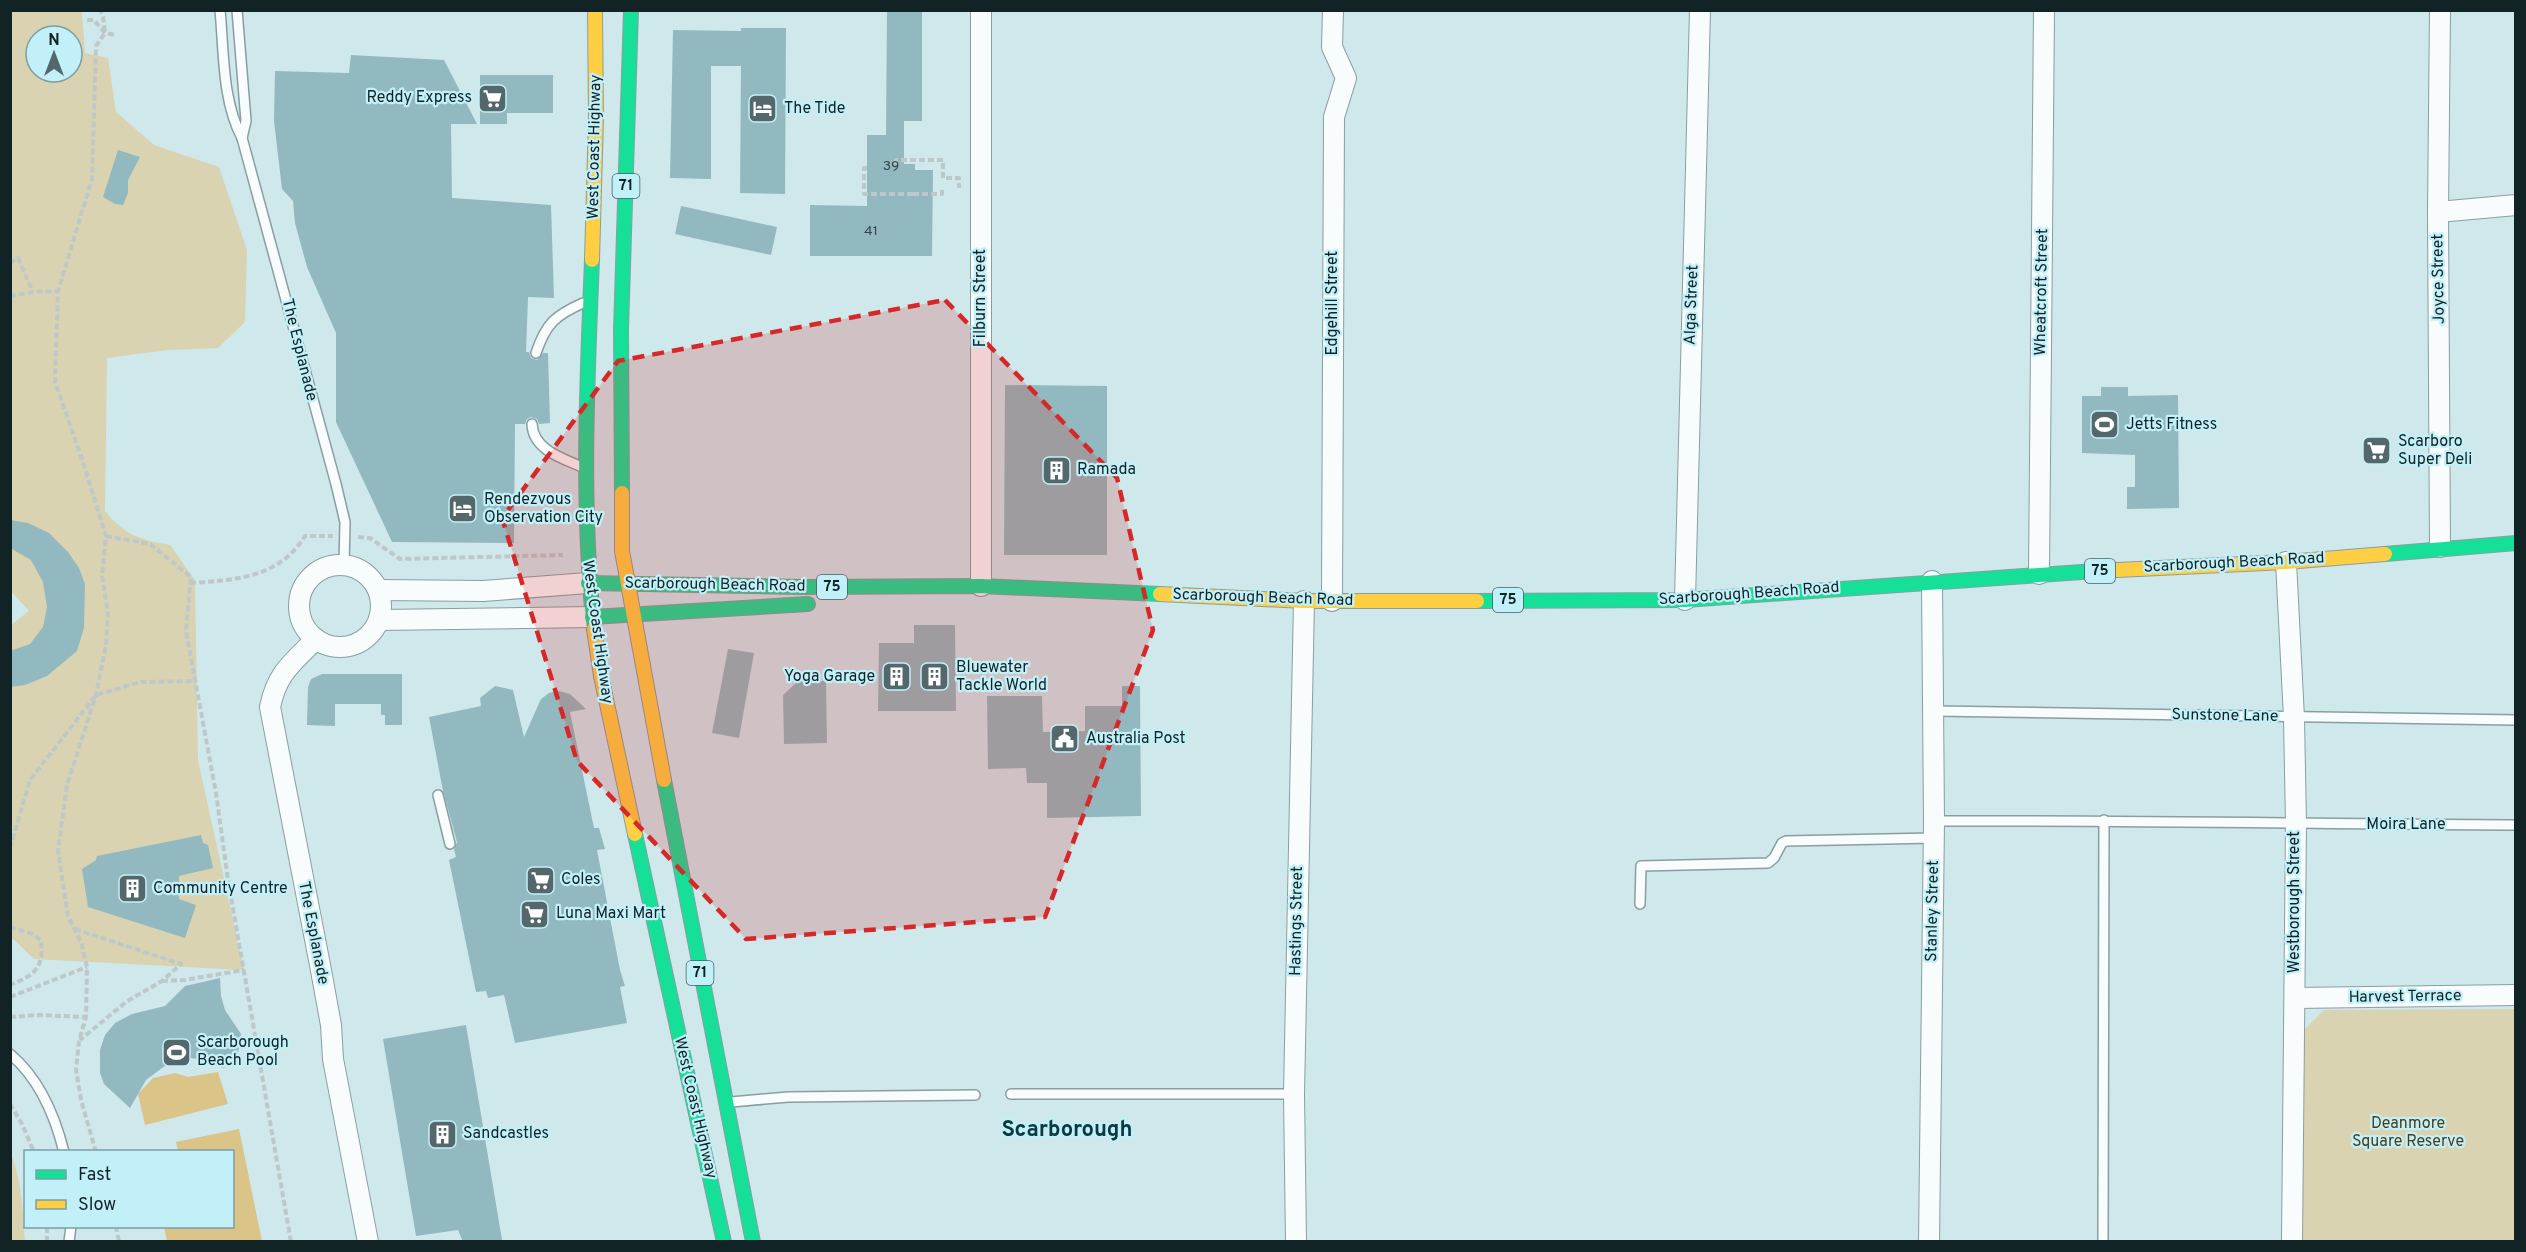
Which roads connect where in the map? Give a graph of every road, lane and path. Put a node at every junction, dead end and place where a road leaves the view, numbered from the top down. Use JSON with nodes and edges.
{"nodes":[{"id":1,"x":100,"y":10,"type":"edge"},
{"id":2,"x":220,"y":10,"type":"edge"},
{"id":3,"x":237,"y":10,"type":"edge"},
{"id":4,"x":595,"y":10,"type":"edge"},
{"id":5,"x":631,"y":10,"type":"edge"},
{"id":6,"x":981,"y":10,"type":"edge"},
{"id":7,"x":1333,"y":10,"type":"edge"},
{"id":8,"x":1700,"y":10,"type":"edge"},
{"id":9,"x":2044,"y":10,"type":"edge"},
{"id":10,"x":2440,"y":10,"type":"edge"},
{"id":11,"x":87,"y":20,"type":"dead end"},
{"id":12,"x":105,"y":33,"type":"junction"},
{"id":13,"x":115,"y":35,"type":"dead end"},
{"id":14,"x":242,"y":138,"type":"junction"},
{"id":15,"x":896,"y":164,"type":"dead end"},
{"id":16,"x":867,"y":168,"type":"dead end"},
{"id":17,"x":942,"y":188,"type":"dead end"},
{"id":18,"x":959,"y":188,"type":"dead end"},
{"id":19,"x":2516,"y":205,"type":"edge"},
{"id":20,"x":2438,"y":212,"type":"junction"},
{"id":21,"x":10,"y":263,"type":"edge"},
{"id":22,"x":58,"y":291,"type":"junction"},
{"id":23,"x":33,"y":292,"type":"junction"},
{"id":24,"x":10,"y":297,"type":"edge"},
{"id":25,"x":591,"y":299,"type":"junction"},
{"id":26,"x":536,"y":353,"type":"dead end"},
{"id":27,"x":532,"y":424,"type":"dead end"},
{"id":28,"x":585,"y":468,"type":"junction"},
{"id":29,"x":106,"y":536,"type":"junction"},
{"id":30,"x":346,"y":537,"type":"junction"},
{"id":31,"x":2516,"y":543,"type":"edge"},
{"id":32,"x":2440,"y":548,"type":"junction"},
{"id":33,"x":567,"y":555,"type":"dead end"},
{"id":34,"x":2286,"y":562,"type":"junction"},
{"id":35,"x":344,"y":565,"type":"junction"},
{"id":36,"x":2039,"y":574,"type":"junction"},
{"id":37,"x":1932,"y":581,"type":"junction"},
{"id":38,"x":190,"y":583,"type":"junction"},
{"id":39,"x":588,"y":583,"type":"junction"},
{"id":40,"x":627,"y":584,"type":"junction"},
{"id":41,"x":981,"y":586,"type":"junction"},
{"id":42,"x":378,"y":590,"type":"junction"},
{"id":43,"x":1685,"y":600,"type":"junction"},
{"id":44,"x":850,"y":601,"type":"dead end"},
{"id":45,"x":1304,"y":601,"type":"junction"},
{"id":46,"x":1332,"y":601,"type":"junction"},
{"id":47,"x":827,"y":603,"type":"dead end"},
{"id":48,"x":632,"y":616,"type":"junction"},
{"id":49,"x":592,"y":617,"type":"junction"},
{"id":50,"x":379,"y":620,"type":"junction"},
{"id":51,"x":316,"y":639,"type":"junction"},
{"id":52,"x":194,"y":681,"type":"junction"},
{"id":53,"x":96,"y":695,"type":"junction"},
{"id":54,"x":1935,"y":711,"type":"junction"},
{"id":55,"x":2294,"y":718,"type":"junction"},
{"id":56,"x":2516,"y":720,"type":"edge"},
{"id":57,"x":438,"y":795,"type":"dead end"},
{"id":58,"x":2104,"y":820,"type":"junction"},
{"id":59,"x":2296,"y":824,"type":"junction"},
{"id":60,"x":2516,"y":825,"type":"edge"},
{"id":61,"x":1934,"y":829,"type":"junction"},
{"id":62,"x":450,"y":844,"type":"dead end"},
{"id":63,"x":10,"y":848,"type":"edge"},
{"id":64,"x":1640,"y":903,"type":"dead end"},
{"id":65,"x":10,"y":927,"type":"edge"},
{"id":66,"x":74,"y":929,"type":"junction"},
{"id":67,"x":87,"y":968,"type":"junction"},
{"id":68,"x":244,"y":970,"type":"junction"},
{"id":69,"x":162,"y":981,"type":"junction"},
{"id":70,"x":10,"y":985,"type":"edge"},
{"id":71,"x":2516,"y":995,"type":"edge"},
{"id":72,"x":10,"y":997,"type":"edge"},
{"id":73,"x":2295,"y":998,"type":"junction"},
{"id":74,"x":10,"y":1017,"type":"edge"},
{"id":75,"x":86,"y":1017,"type":"junction"},
{"id":76,"x":80,"y":1041,"type":"junction"},
{"id":77,"x":10,"y":1054,"type":"edge"},
{"id":78,"x":1011,"y":1094,"type":"dead end"},
{"id":79,"x":1294,"y":1094,"type":"junction"},
{"id":80,"x":975,"y":1095,"type":"dead end"},
{"id":81,"x":725,"y":1103,"type":"junction"},
{"id":82,"x":10,"y":1104,"type":"edge"},
{"id":83,"x":33,"y":1150,"type":"edge"},
{"id":84,"x":63,"y":1150,"type":"edge"},
{"id":85,"x":95,"y":1150,"type":"edge"},
{"id":86,"x":291,"y":1242,"type":"edge"},
{"id":87,"x":368,"y":1242,"type":"edge"},
{"id":88,"x":724,"y":1242,"type":"edge"},
{"id":89,"x":753,"y":1242,"type":"edge"},
{"id":90,"x":1296,"y":1242,"type":"edge"},
{"id":91,"x":1929,"y":1242,"type":"edge"},
{"id":92,"x":2103,"y":1242,"type":"edge"},
{"id":93,"x":2292,"y":1242,"type":"edge"}],
"edges":[{"from":1,"to":12,"type":"path"},
{"from":2,"to":14,"type":"lane","name":"The Esplanade"},
{"from":3,"to":14,"type":"lane","name":"The Esplanade"},
{"from":4,"to":25,"type":"main road","name":"West Coast Highway","number":"71"},
{"from":5,"to":40,"type":"main road","name":"West Coast Highway","number":"71"},
{"from":6,"to":41,"type":"street","name":"Filburn Street"},
{"from":7,"to":46,"type":"street","name":"Edgehill Street"},
{"from":8,"to":43,"type":"street","name":"Alga Street"},
{"from":9,"to":36,"type":"street","name":"Wheatcroft Street"},
{"from":10,"to":20,"type":"street","name":"Joyce Street"},
{"from":11,"to":12,"type":"path"},
{"from":12,"to":13,"type":"path"},
{"from":12,"to":22,"type":"path"},
{"from":14,"to":30,"type":"lane","name":"The Esplanade"},
{"from":15,"to":18,"type":"path"},
{"from":16,"to":17,"type":"path"},
{"from":19,"to":20,"type":"street"},
{"from":20,"to":32,"type":"street","name":"Joyce Street"},
{"from":21,"to":23,"type":"path"},
{"from":22,"to":23,"type":"path"},
{"from":22,"to":29,"type":"path"},
{"from":23,"to":24,"type":"path"},
{"from":25,"to":26,"type":"lane"},
{"from":25,"to":28,"type":"main road","name":"West Coast Highway","number":"71"},
{"from":27,"to":28,"type":"lane"},
{"from":28,"to":39,"type":"main road","name":"West Coast Highway","number":"71"},
{"from":29,"to":38,"type":"path"},
{"from":29,"to":53,"type":"path"},
{"from":30,"to":33,"type":"path"},
{"from":30,"to":35,"type":"lane","name":"The Esplanade"},
{"from":30,"to":38,"type":"path"},
{"from":31,"to":32,"type":"main road","name":"Scarborough Beach Road","number":"75"},
{"from":32,"to":34,"type":"main road","name":"Scarborough Beach Road","number":"75"},
{"from":34,"to":36,"type":"main road","name":"Scarborough Beach Road","number":"75"},
{"from":34,"to":55,"type":"street","name":"Westborough Street"},
{"from":35,"to":42,"type":"street"},
{"from":35,"to":51,"type":"street"},
{"from":36,"to":37,"type":"main road","name":"Scarborough Beach Road","number":"75"},
{"from":37,"to":43,"type":"main road","name":"Scarborough Beach Road","number":"75"},
{"from":37,"to":54,"type":"street","name":"Stanley Street"},
{"from":38,"to":52,"type":"path"},
{"from":39,"to":40,"type":"main road","name":"Scarborough Beach Road","number":"75"},
{"from":39,"to":42,"type":"street","name":"Scarborough Beach Road"},
{"from":39,"to":49,"type":"main road","name":"West Coast Highway","number":"71"},
{"from":40,"to":41,"type":"main road","name":"Scarborough Beach Road","number":"75"},
{"from":40,"to":48,"type":"main road","name":"West Coast Highway","number":"71"},
{"from":41,"to":44,"type":"main road","name":"Scarborough Beach Road","number":"75"},
{"from":41,"to":45,"type":"main road","name":"Scarborough Beach Road","number":"75"},
{"from":42,"to":50,"type":"street"},
{"from":43,"to":46,"type":"main road","name":"Scarborough Beach Road","number":"75"},
{"from":45,"to":46,"type":"main road","name":"Scarborough Beach Road","number":"75"},
{"from":45,"to":79,"type":"street","name":"Hastings Street"},
{"from":47,"to":48,"type":"main road","name":"Scarborough Beach Road","number":"75"},
{"from":48,"to":49,"type":"main road","name":"Scarborough Beach Road","number":"75"},
{"from":48,"to":81,"type":"main road","name":"West Coast Highway","number":"71"},
{"from":49,"to":50,"type":"street","name":"Scarborough Beach Road"},
{"from":49,"to":88,"type":"main road","name":"West Coast Highway","number":"71"},
{"from":50,"to":51,"type":"street"},
{"from":51,"to":87,"type":"street","name":"The Esplanade"},
{"from":52,"to":53,"type":"path"},
{"from":52,"to":68,"type":"path"},
{"from":53,"to":63,"type":"path"},
{"from":53,"to":66,"type":"path"},
{"from":54,"to":55,"type":"lane","name":"Sunstone Lane"},
{"from":54,"to":61,"type":"street","name":"Stanley Street"},
{"from":55,"to":56,"type":"lane","name":"Sunstone Lane"},
{"from":55,"to":59,"type":"street","name":"Westborough Street"},
{"from":57,"to":62,"type":"lane"},
{"from":58,"to":59,"type":"lane","name":"Moira Lane"},
{"from":58,"to":61,"type":"lane","name":"Moira Lane"},
{"from":58,"to":92,"type":"lane"},
{"from":59,"to":60,"type":"lane","name":"Moira Lane"},
{"from":59,"to":73,"type":"street","name":"Westborough Street"},
{"from":61,"to":64,"type":"lane","name":"Moira Lane"},
{"from":61,"to":91,"type":"street","name":"Stanley Street"},
{"from":65,"to":70,"type":"path"},
{"from":66,"to":67,"type":"path"},
{"from":66,"to":69,"type":"path"},
{"from":67,"to":72,"type":"path"},
{"from":67,"to":75,"type":"path"},
{"from":68,"to":69,"type":"path"},
{"from":68,"to":86,"type":"path"},
{"from":69,"to":76,"type":"path"},
{"from":71,"to":73,"type":"street","name":"Harvest Terrace"},
{"from":73,"to":93,"type":"street","name":"Westborough Street"},
{"from":74,"to":75,"type":"path"},
{"from":75,"to":76,"type":"path"},
{"from":76,"to":85,"type":"path"},
{"from":77,"to":84,"type":"lane"},
{"from":78,"to":79,"type":"lane"},
{"from":79,"to":90,"type":"street","name":"Hastings Street"},
{"from":80,"to":81,"type":"lane"},
{"from":81,"to":89,"type":"main road","name":"West Coast Highway","number":"71"},
{"from":82,"to":83,"type":"path"}]}
